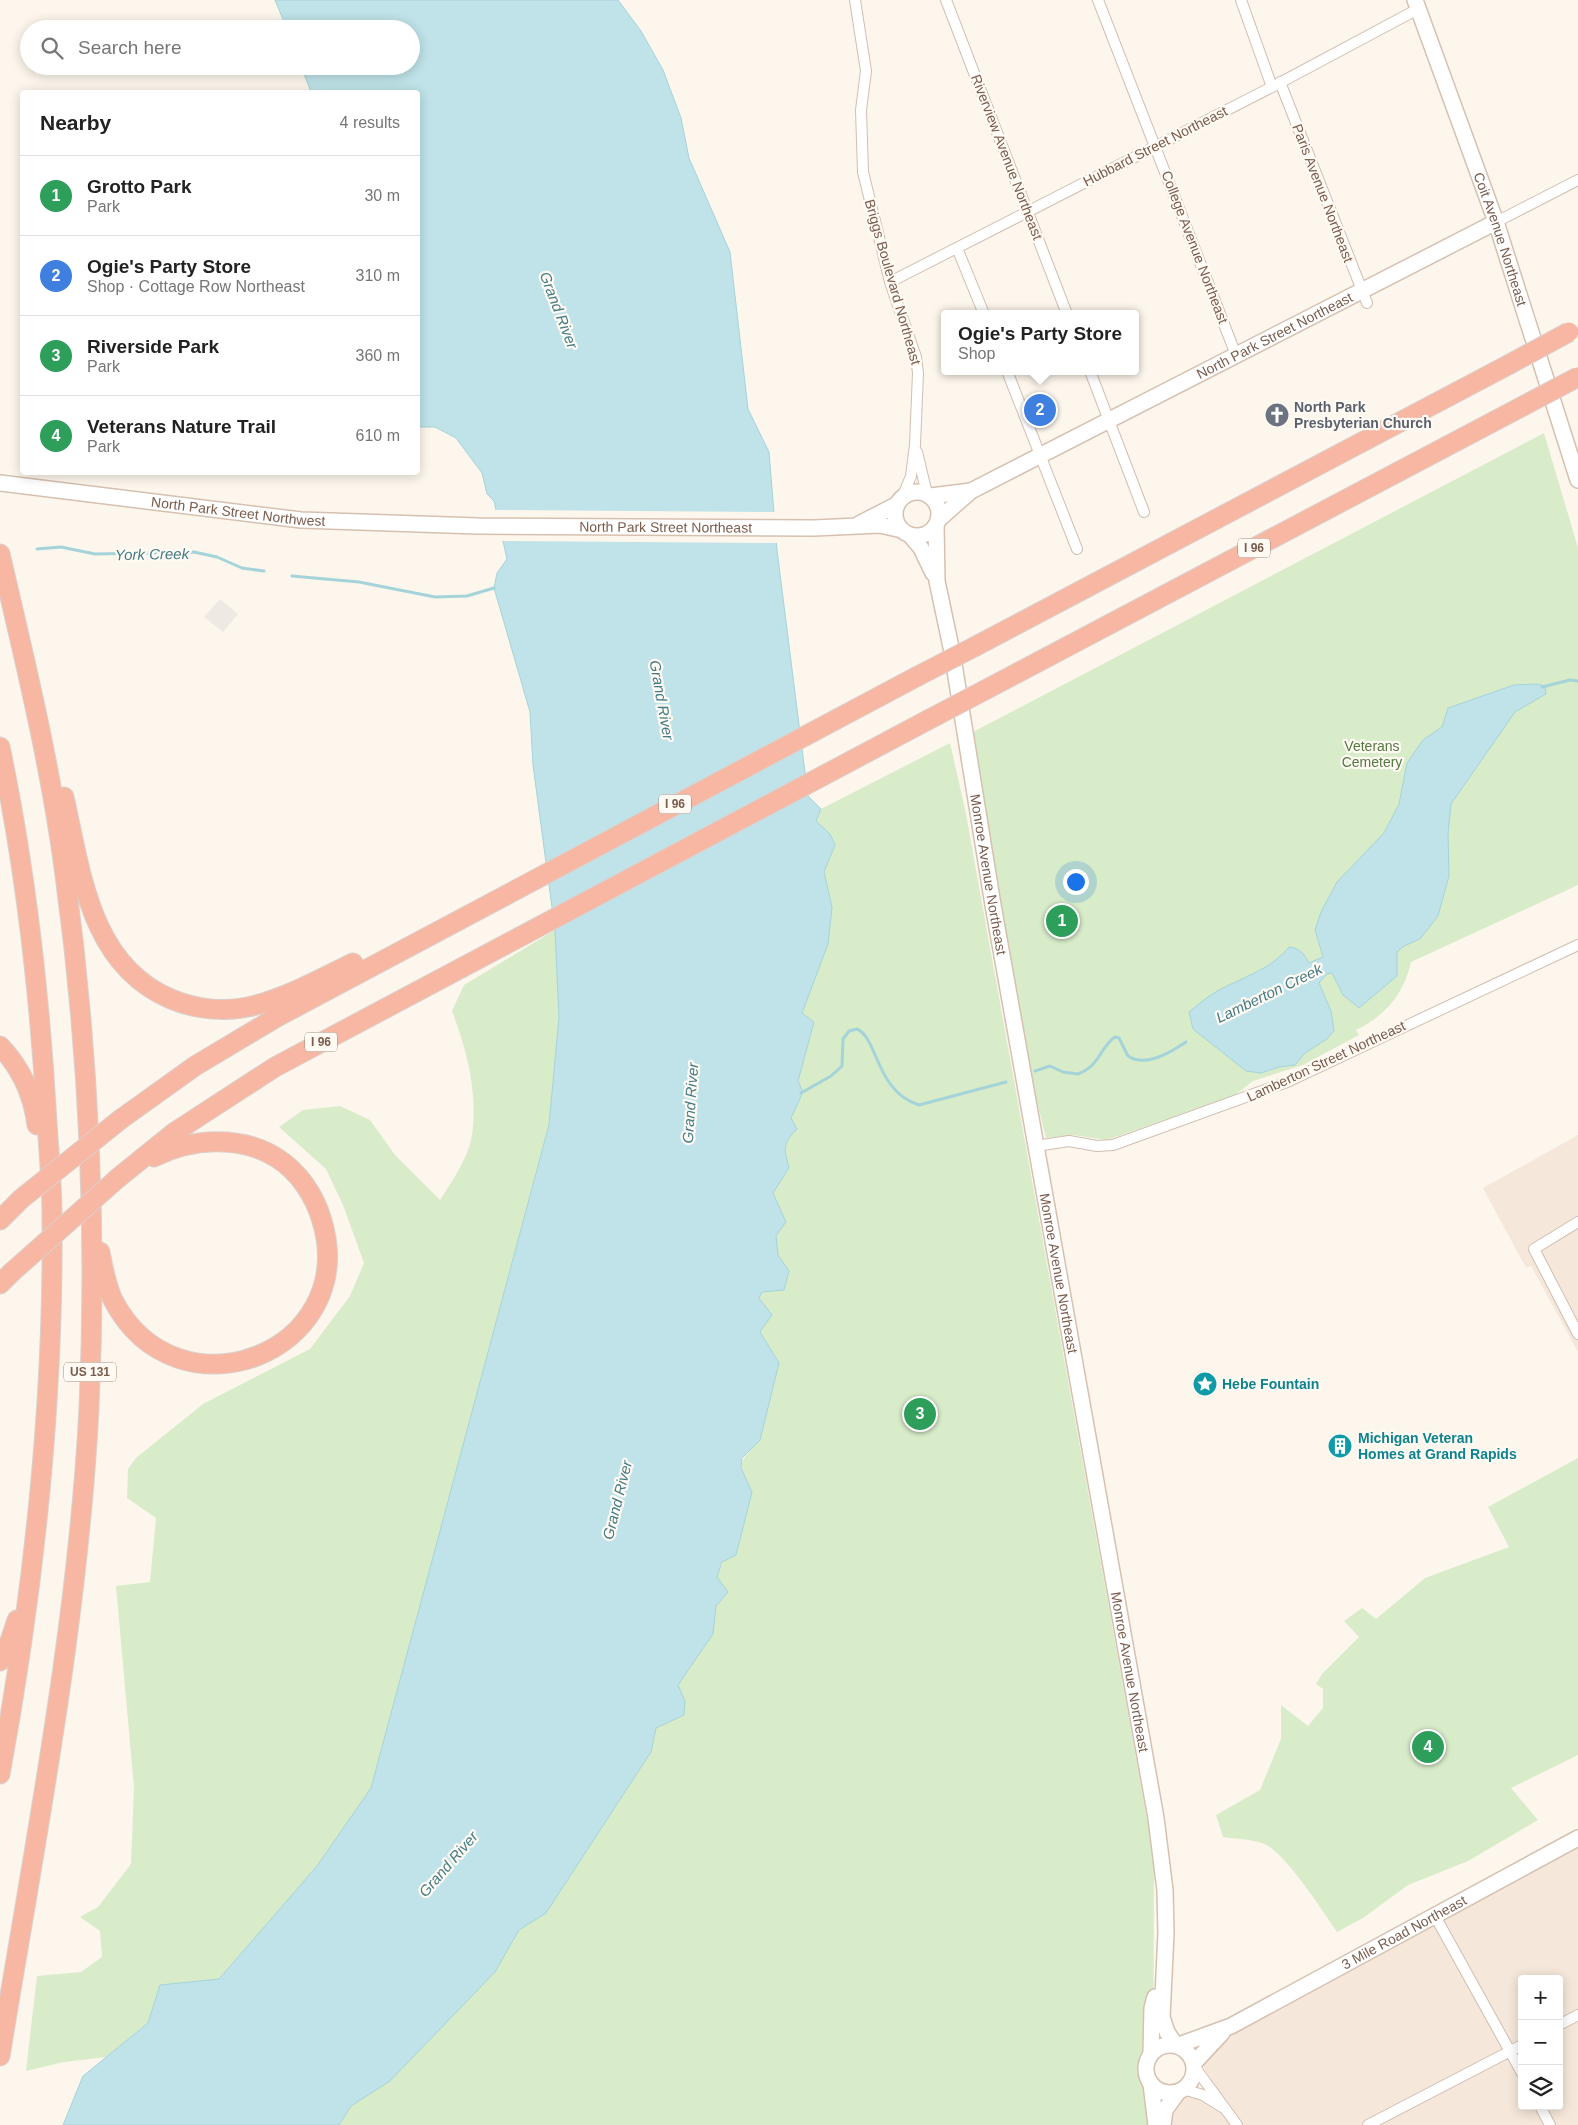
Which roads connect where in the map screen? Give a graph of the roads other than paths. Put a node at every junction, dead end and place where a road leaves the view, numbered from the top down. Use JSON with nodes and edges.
{"nodes":[{"id":1,"x":855,"y":0,"type":"edge"},
{"id":2,"x":946,"y":0,"type":"edge"},
{"id":3,"x":1098,"y":0,"type":"edge"},
{"id":4,"x":1241,"y":0,"type":"edge"},
{"id":5,"x":1417,"y":4,"type":"edge"},
{"id":6,"x":1276,"y":84,"type":"junction"},
{"id":7,"x":1155,"y":146,"type":"junction"},
{"id":8,"x":1578,"y":180,"type":"edge"},
{"id":9,"x":1027,"y":211,"type":"junction"},
{"id":10,"x":1496,"y":222,"type":"junction"},
{"id":11,"x":956,"y":248,"type":"junction"},
{"id":12,"x":890,"y":282,"type":"junction"},
{"id":13,"x":1364,"y":297,"type":"junction"},
{"id":14,"x":982,"y":310,"type":"edge"},
{"id":15,"x":1065,"y":310,"type":"edge"},
{"id":16,"x":1573,"y":330,"type":"edge"},
{"id":17,"x":1236,"y":355,"type":"junction"},
{"id":18,"x":1009,"y":375,"type":"edge"},
{"id":19,"x":1091,"y":375,"type":"edge"},
{"id":20,"x":1578,"y":377,"type":"edge"},
{"id":21,"x":1108,"y":420,"type":"junction"},
{"id":22,"x":915,"y":445,"type":"junction"},
{"id":23,"x":1041,"y":457,"type":"junction"},
{"id":24,"x":1578,"y":480,"type":"edge"},
{"id":25,"x":0,"y":484,"type":"edge"},
{"id":26,"x":971,"y":491,"type":"junction"},
{"id":27,"x":929,"y":495,"type":"junction"},
{"id":28,"x":899,"y":501,"type":"junction"},
{"id":29,"x":1144,"y":512,"type":"dead end"},
{"id":30,"x":937,"y":522,"type":"junction"},
{"id":31,"x":478,"y":526,"type":"joint"},
{"id":32,"x":853,"y":527,"type":"junction"},
{"id":33,"x":906,"y":533,"type":"junction"},
{"id":34,"x":1077,"y":549,"type":"dead end"},
{"id":35,"x":0,"y":554,"type":"edge"},
{"id":36,"x":937,"y":581,"type":"junction"},
{"id":37,"x":31,"y":685,"type":"junction"},
{"id":38,"x":0,"y":747,"type":"edge"},
{"id":39,"x":452,"y":924,"type":"junction"},
{"id":40,"x":1578,"y":945,"type":"edge"},
{"id":41,"x":0,"y":1046,"type":"edge"},
{"id":42,"x":1036,"y":1146,"type":"junction"},
{"id":43,"x":124,"y":1173,"type":"junction"},
{"id":44,"x":21,"y":1198,"type":"junction"},
{"id":45,"x":0,"y":1212,"type":"edge"},
{"id":46,"x":52,"y":1215,"type":"junction"},
{"id":47,"x":0,"y":1220,"type":"edge"},
{"id":48,"x":93,"y":1220,"type":"junction"},
{"id":49,"x":1578,"y":1222,"type":"edge"},
{"id":50,"x":6,"y":1278,"type":"edge"},
{"id":51,"x":1578,"y":1334,"type":"edge"},
{"id":52,"x":30,"y":1586,"type":"junction"},
{"id":53,"x":0,"y":1661,"type":"edge"},
{"id":54,"x":0,"y":1774,"type":"edge"},
{"id":55,"x":1578,"y":1838,"type":"edge"},
{"id":56,"x":1435,"y":1916,"type":"junction"},
{"id":57,"x":1164,"y":1967,"type":"junction"},
{"id":58,"x":1578,"y":2015,"type":"edge"},
{"id":59,"x":1563,"y":2023,"type":"edge"},
{"id":60,"x":1231,"y":2026,"type":"junction"},
{"id":61,"x":1177,"y":2044,"type":"junction"},
{"id":62,"x":1518,"y":2047,"type":"edge"},
{"id":63,"x":1510,"y":2051,"type":"junction"},
{"id":64,"x":1151,"y":2054,"type":"junction"},
{"id":65,"x":0,"y":2056,"type":"edge"},
{"id":66,"x":1194,"y":2064,"type":"junction"},
{"id":67,"x":1518,"y":2066,"type":"edge"},
{"id":68,"x":1151,"y":2084,"type":"junction"},
{"id":69,"x":1181,"y":2090,"type":"junction"},
{"id":70,"x":1223,"y":2108,"type":"junction"},
{"id":71,"x":1542,"y":2110,"type":"edge"},
{"id":72,"x":1156,"y":2125,"type":"edge"},
{"id":73,"x":1163,"y":2125,"type":"edge"},
{"id":74,"x":1237,"y":2125,"type":"edge"},
{"id":75,"x":1368,"y":2125,"type":"edge"},
{"id":76,"x":1550,"y":2125,"type":"edge"}],
"edges":[{"from":1,"to":12,"type":"street","name":"Briggs Boulevard Northeast"},
{"from":2,"to":9,"type":"street","name":"Riverview Avenue Northeast"},
{"from":3,"to":7,"type":"street","name":"College Avenue Northeast"},
{"from":4,"to":6,"type":"street","name":"Paris Avenue Northeast"},
{"from":5,"to":6,"type":"street","name":"Hubbard Street Northeast"},
{"from":5,"to":10,"type":"main road","name":"Coit Avenue Northeast"},
{"from":6,"to":7,"type":"street","name":"Hubbard Street Northeast"},
{"from":6,"to":13,"type":"street","name":"Paris Avenue Northeast"},
{"from":7,"to":9,"type":"street","name":"Hubbard Street Northeast"},
{"from":7,"to":17,"type":"street","name":"College Avenue Northeast"},
{"from":8,"to":10,"type":"street","name":"North Park Street Northeast"},
{"from":9,"to":11,"type":"street","name":"Hubbard Street Northeast"},
{"from":9,"to":15,"type":"street","name":"Riverview Avenue Northeast"},
{"from":10,"to":13,"type":"main road","name":"North Park Street Northeast"},
{"from":10,"to":24,"type":"main road","name":"Coit Avenue Northeast"},
{"from":11,"to":12,"type":"street","name":"Hubbard Street Northeast"},
{"from":11,"to":14,"type":"street"},
{"from":12,"to":22,"type":"street","name":"Briggs Boulevard Northeast"},
{"from":13,"to":17,"type":"main road","name":"North Park Street Northeast"},
{"from":16,"to":39,"type":"highway","number":"I 96","bridge":true},
{"from":17,"to":21,"type":"main road","name":"North Park Street Northeast"},
{"from":18,"to":23,"type":"street"},
{"from":19,"to":21,"type":"street"},
{"from":20,"to":43,"type":"highway","number":"I 96","bridge":true},
{"from":21,"to":23,"type":"main road","name":"North Park Street Northeast"},
{"from":21,"to":29,"type":"street"},
{"from":22,"to":27,"type":"street","name":"Briggs Boulevard Northeast"},
{"from":22,"to":28,"type":"street","name":"Briggs Boulevard Northeast"},
{"from":23,"to":26,"type":"main road","name":"North Park Street Northeast"},
{"from":23,"to":34,"type":"street"},
{"from":25,"to":31,"type":"main road","name":"North Park Street Northwest"},
{"from":26,"to":27,"type":"main road","name":"North Park Street Northeast"},
{"from":26,"to":30,"type":"main road","name":"North Park Street Northeast"},
{"from":27,"to":28,"type":"main road"},
{"from":27,"to":30,"type":"main road"},
{"from":28,"to":32,"type":"main road","name":"North Park Street Northeast"},
{"from":28,"to":33,"type":"main road"},
{"from":30,"to":33,"type":"main road"},
{"from":30,"to":36,"type":"main road","name":"Monroe Avenue Northeast"},
{"from":31,"to":32,"type":"main road","name":"North Park Street Northeast"},
{"from":32,"to":33,"type":"main road","name":"North Park Street Northeast"},
{"from":33,"to":36,"type":"main road","name":"Monroe Avenue Northeast"},
{"from":35,"to":37,"type":"highway","number":"US 131"},
{"from":36,"to":42,"type":"main road","name":"Monroe Avenue Northeast"},
{"from":37,"to":39,"type":"highway"},
{"from":37,"to":48,"type":"highway","number":"US 131"},
{"from":38,"to":46,"type":"highway","number":"US 131"},
{"from":39,"to":44,"type":"highway","number":"I 96","bridge":true},
{"from":40,"to":42,"type":"street","name":"Lamberton Street Northeast"},
{"from":41,"to":46,"type":"highway"},
{"from":42,"to":57,"type":"main road","name":"Monroe Avenue Northeast"},
{"from":43,"to":48,"type":"highway"},
{"from":43,"to":50,"type":"highway","number":"I 96","bridge":true},
{"from":44,"to":45,"type":"highway"},
{"from":44,"to":47,"type":"highway","number":"I 96"},
{"from":46,"to":52,"type":"highway","number":"US 131"},
{"from":48,"to":65,"type":"highway","number":"US 131"},
{"from":49,"to":51,"type":"street"},
{"from":52,"to":53,"type":"highway"},
{"from":52,"to":54,"type":"highway","number":"US 131"},
{"from":55,"to":56,"type":"main road","name":"3 Mile Road Northeast"},
{"from":56,"to":60,"type":"main road","name":"3 Mile Road Northeast"},
{"from":56,"to":63,"type":"street"},
{"from":57,"to":61,"type":"main road","name":"Monroe Avenue Northeast"},
{"from":57,"to":64,"type":"main road","name":"Monroe Avenue Northeast"},
{"from":58,"to":59,"type":"street"},
{"from":60,"to":61,"type":"main road","name":"3 Mile Road Northeast"},
{"from":60,"to":66,"type":"main road","name":"3 Mile Road Northeast"},
{"from":61,"to":64,"type":"main road"},
{"from":61,"to":66,"type":"main road"},
{"from":62,"to":63,"type":"street"},
{"from":63,"to":67,"type":"street"},
{"from":63,"to":75,"type":"street"},
{"from":64,"to":68,"type":"main road"},
{"from":66,"to":69,"type":"main road"},
{"from":66,"to":70,"type":"street"},
{"from":68,"to":69,"type":"main road"},
{"from":68,"to":72,"type":"main road"},
{"from":69,"to":70,"type":"street"},
{"from":69,"to":73,"type":"main road"},
{"from":70,"to":74,"type":"street"},
{"from":71,"to":76,"type":"street"}]}
